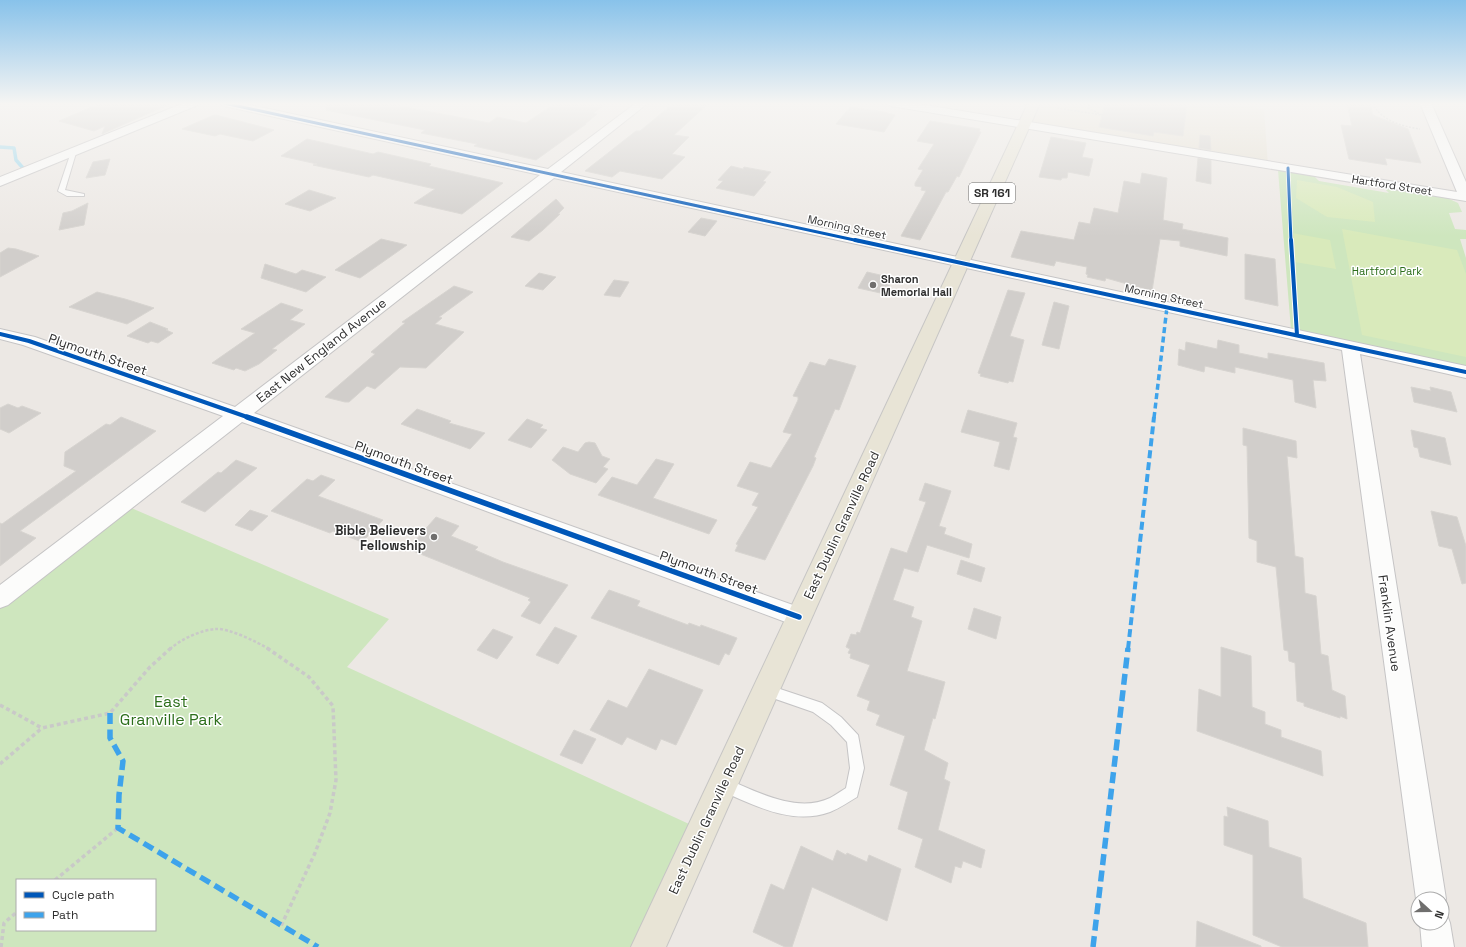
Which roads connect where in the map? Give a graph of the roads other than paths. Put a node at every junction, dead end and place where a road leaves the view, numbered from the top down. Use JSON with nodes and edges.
{"nodes":[{"id":1,"x":88,"y":147,"type":"edge"},
{"id":2,"x":430,"y":147,"type":"edge"},
{"id":3,"x":585,"y":147,"type":"edge"},
{"id":4,"x":1014,"y":147,"type":"edge"},
{"id":5,"x":1160,"y":147,"type":"edge"},
{"id":6,"x":1444,"y":147,"type":"edge"},
{"id":7,"x":74,"y":153,"type":"junction"},
{"id":8,"x":551,"y":173,"type":"junction"},
{"id":9,"x":0,"y":182,"type":"edge"},
{"id":10,"x":82,"y":195,"type":"dead end"},
{"id":11,"x":1466,"y":197,"type":"edge"},
{"id":12,"x":962,"y":262,"type":"junction"},
{"id":13,"x":0,"y":334,"type":"edge"},
{"id":14,"x":1350,"y":347,"type":"junction"},
{"id":15,"x":1466,"y":372,"type":"edge"},
{"id":16,"x":238,"y":414,"type":"junction"},
{"id":17,"x":0,"y":598,"type":"edge"},
{"id":18,"x":799,"y":617,"type":"junction"},
{"id":19,"x":765,"y":690,"type":"junction"},
{"id":20,"x":722,"y":784,"type":"junction"},
{"id":21,"x":1430,"y":891,"type":"edge"},
{"id":22,"x":1436,"y":931,"type":"edge"},
{"id":23,"x":648,"y":947,"type":"edge"},
{"id":24,"x":1438,"y":947,"type":"edge"}],
"edges":[{"from":1,"to":7,"type":"street"},
{"from":2,"to":8,"type":"street","name":"Morning Street"},
{"from":3,"to":8,"type":"street","name":"East New England Avenue"},
{"from":4,"to":12,"type":"main road","name":"East Dublin Granville Road","number":"SR 161"},
{"from":5,"to":11,"type":"street","name":"Hartford Street"},
{"from":6,"to":11,"type":"street"},
{"from":7,"to":9,"type":"street"},
{"from":7,"to":10,"type":"lane"},
{"from":8,"to":12,"type":"street","name":"Morning Street"},
{"from":8,"to":16,"type":"street","name":"East New England Avenue"},
{"from":12,"to":14,"type":"street","name":"Morning Street"},
{"from":12,"to":18,"type":"main road","name":"East Dublin Granville Road","number":"SR 161"},
{"from":13,"to":16,"type":"street","name":"Plymouth Street"},
{"from":14,"to":15,"type":"street","name":"Morning Street"},
{"from":14,"to":21,"type":"street","name":"Franklin Avenue"},
{"from":16,"to":17,"type":"street","name":"East New England Avenue"},
{"from":16,"to":18,"type":"street","name":"Plymouth Street"},
{"from":18,"to":19,"type":"main road","name":"East Dublin Granville Road","number":"SR 161"},
{"from":19,"to":20,"type":"main road","name":"East Dublin Granville Road","number":"SR 161"},
{"from":19,"to":20,"type":"lane"},
{"from":20,"to":23,"type":"main road","name":"East Dublin Granville Road","number":"SR 161"},
{"from":22,"to":24,"type":"street"}]}
